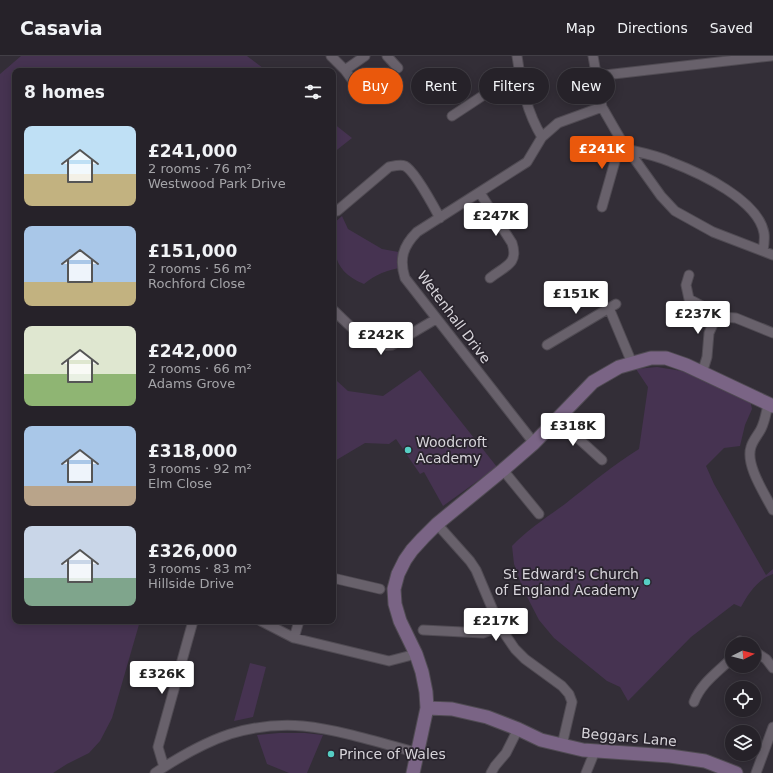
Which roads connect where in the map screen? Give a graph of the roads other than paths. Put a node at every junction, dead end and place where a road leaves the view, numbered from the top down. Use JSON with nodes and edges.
{"nodes":[{"id":1,"x":331,"y":56,"type":"edge"},
{"id":2,"x":365,"y":56,"type":"edge"},
{"id":3,"x":387,"y":56,"type":"edge"},
{"id":4,"x":517,"y":56,"type":"edge"},
{"id":5,"x":593,"y":56,"type":"edge"},
{"id":6,"x":771,"y":56,"type":"edge"},
{"id":7,"x":398,"y":68,"type":"dead end"},
{"id":8,"x":518,"y":68,"type":"edge"},
{"id":9,"x":595,"y":68,"type":"edge"},
{"id":10,"x":345,"y":70,"type":"junction"},
{"id":11,"x":348,"y":74,"type":"edge"},
{"id":12,"x":615,"y":74,"type":"edge"},
{"id":13,"x":479,"y":98,"type":"edge"},
{"id":14,"x":528,"y":104,"type":"edge"},
{"id":15,"x":602,"y":106,"type":"joint"},
{"id":16,"x":452,"y":116,"type":"dead end"},
{"id":17,"x":542,"y":137,"type":"junction"},
{"id":18,"x":621,"y":140,"type":"junction"},
{"id":19,"x":630,"y":150,"type":"junction"},
{"id":20,"x":480,"y":193,"type":"junction"},
{"id":21,"x":602,"y":207,"type":"dead end"},
{"id":22,"x":337,"y":212,"type":"dead end"},
{"id":23,"x":440,"y":218,"type":"junction"},
{"id":24,"x":763,"y":251,"type":"junction"},
{"id":25,"x":773,"y":255,"type":"edge"},
{"id":26,"x":689,"y":275,"type":"dead end"},
{"id":27,"x":490,"y":278,"type":"dead end"},
{"id":28,"x":336,"y":313,"type":"edge"},
{"id":29,"x":723,"y":317,"type":"junction"},
{"id":30,"x":436,"y":319,"type":"junction"},
{"id":31,"x":773,"y":333,"type":"edge"},
{"id":32,"x":547,"y":345,"type":"dead end"},
{"id":33,"x":632,"y":363,"type":"junction"},
{"id":34,"x":702,"y":373,"type":"junction"},
{"id":35,"x":770,"y":405,"type":"edge"},
{"id":36,"x":558,"y":420,"type":"junction"},
{"id":37,"x":534,"y":443,"type":"junction"},
{"id":38,"x":602,"y":460,"type":"dead end"},
{"id":39,"x":504,"y":470,"type":"junction"},
{"id":40,"x":773,"y":510,"type":"edge"},
{"id":41,"x":539,"y":514,"type":"dead end"},
{"id":42,"x":437,"y":524,"type":"junction"},
{"id":43,"x":336,"y":579,"type":"edge"},
{"id":44,"x":380,"y":590,"type":"dead end"},
{"id":45,"x":192,"y":624,"type":"edge"},
{"id":46,"x":267,"y":624,"type":"edge"},
{"id":47,"x":298,"y":624,"type":"edge"},
{"id":48,"x":500,"y":627,"type":"junction"},
{"id":49,"x":423,"y":630,"type":"dead end"},
{"id":50,"x":294,"y":638,"type":"junction"},
{"id":51,"x":416,"y":654,"type":"junction"},
{"id":52,"x":761,"y":656,"type":"edge"},
{"id":53,"x":725,"y":664,"type":"edge"},
{"id":54,"x":773,"y":668,"type":"edge"},
{"id":55,"x":694,"y":702,"type":"dead end"},
{"id":56,"x":427,"y":708,"type":"junction"},
{"id":57,"x":773,"y":727,"type":"edge"},
{"id":58,"x":518,"y":729,"type":"junction"},
{"id":59,"x":562,"y":745,"type":"junction"},
{"id":60,"x":595,"y":751,"type":"junction"},
{"id":61,"x":418,"y":753,"type":"junction"},
{"id":62,"x":164,"y":767,"type":"junction"},
{"id":63,"x":154,"y":773,"type":"edge"},
{"id":64,"x":413,"y":773,"type":"edge"},
{"id":65,"x":491,"y":773,"type":"edge"},
{"id":66,"x":586,"y":773,"type":"edge"},
{"id":67,"x":736,"y":773,"type":"edge"},
{"id":68,"x":756,"y":773,"type":"edge"}],
"edges":[{"from":1,"to":10,"type":"street"},
{"from":2,"to":10,"type":"street"},
{"from":3,"to":7,"type":"street"},
{"from":4,"to":8,"type":"street"},
{"from":5,"to":9,"type":"street"},
{"from":6,"to":12,"type":"street"},
{"from":10,"to":11,"type":"street"},
{"from":13,"to":16,"type":"street"},
{"from":14,"to":17,"type":"street"},
{"from":15,"to":17,"type":"street","name":"Wetenhall Drive"},
{"from":15,"to":18,"type":"street"},
{"from":17,"to":20,"type":"street","name":"Wetenhall Drive"},
{"from":18,"to":19,"type":"street"},
{"from":18,"to":21,"type":"street"},
{"from":19,"to":24,"type":"street"},
{"from":19,"to":24,"type":"street"},
{"from":20,"to":23,"type":"street","name":"Wetenhall Drive"},
{"from":20,"to":27,"type":"street"},
{"from":22,"to":23,"type":"street"},
{"from":23,"to":30,"type":"street","name":"Wetenhall Drive"},
{"from":24,"to":25,"type":"street"},
{"from":26,"to":29,"type":"street"},
{"from":28,"to":30,"type":"street"},
{"from":29,"to":31,"type":"street"},
{"from":29,"to":34,"type":"street"},
{"from":30,"to":37,"type":"street","name":"Wetenhall Drive"},
{"from":32,"to":33,"type":"street"},
{"from":33,"to":34,"type":"street"},
{"from":33,"to":36,"type":"street"},
{"from":34,"to":35,"type":"street"},
{"from":35,"to":40,"type":"street"},
{"from":36,"to":37,"type":"street"},
{"from":36,"to":38,"type":"street"},
{"from":37,"to":39,"type":"street"},
{"from":39,"to":41,"type":"street"},
{"from":39,"to":42,"type":"street"},
{"from":42,"to":48,"type":"street"},
{"from":42,"to":51,"type":"street"},
{"from":43,"to":44,"type":"street"},
{"from":45,"to":62,"type":"street"},
{"from":46,"to":50,"type":"street"},
{"from":47,"to":50,"type":"street"},
{"from":48,"to":49,"type":"street"},
{"from":48,"to":59,"type":"street"},
{"from":50,"to":51,"type":"street"},
{"from":51,"to":56,"type":"street"},
{"from":52,"to":54,"type":"street"},
{"from":53,"to":55,"type":"street"},
{"from":56,"to":58,"type":"street","name":"Beggars Lane"},
{"from":56,"to":61,"type":"street"},
{"from":57,"to":68,"type":"street"},
{"from":58,"to":59,"type":"street","name":"Beggars Lane"},
{"from":58,"to":65,"type":"street"},
{"from":59,"to":60,"type":"street","name":"Beggars Lane"},
{"from":60,"to":66,"type":"street"},
{"from":60,"to":67,"type":"street","name":"Beggars Lane"},
{"from":61,"to":62,"type":"street"},
{"from":61,"to":64,"type":"street"},
{"from":62,"to":63,"type":"street"}]}
